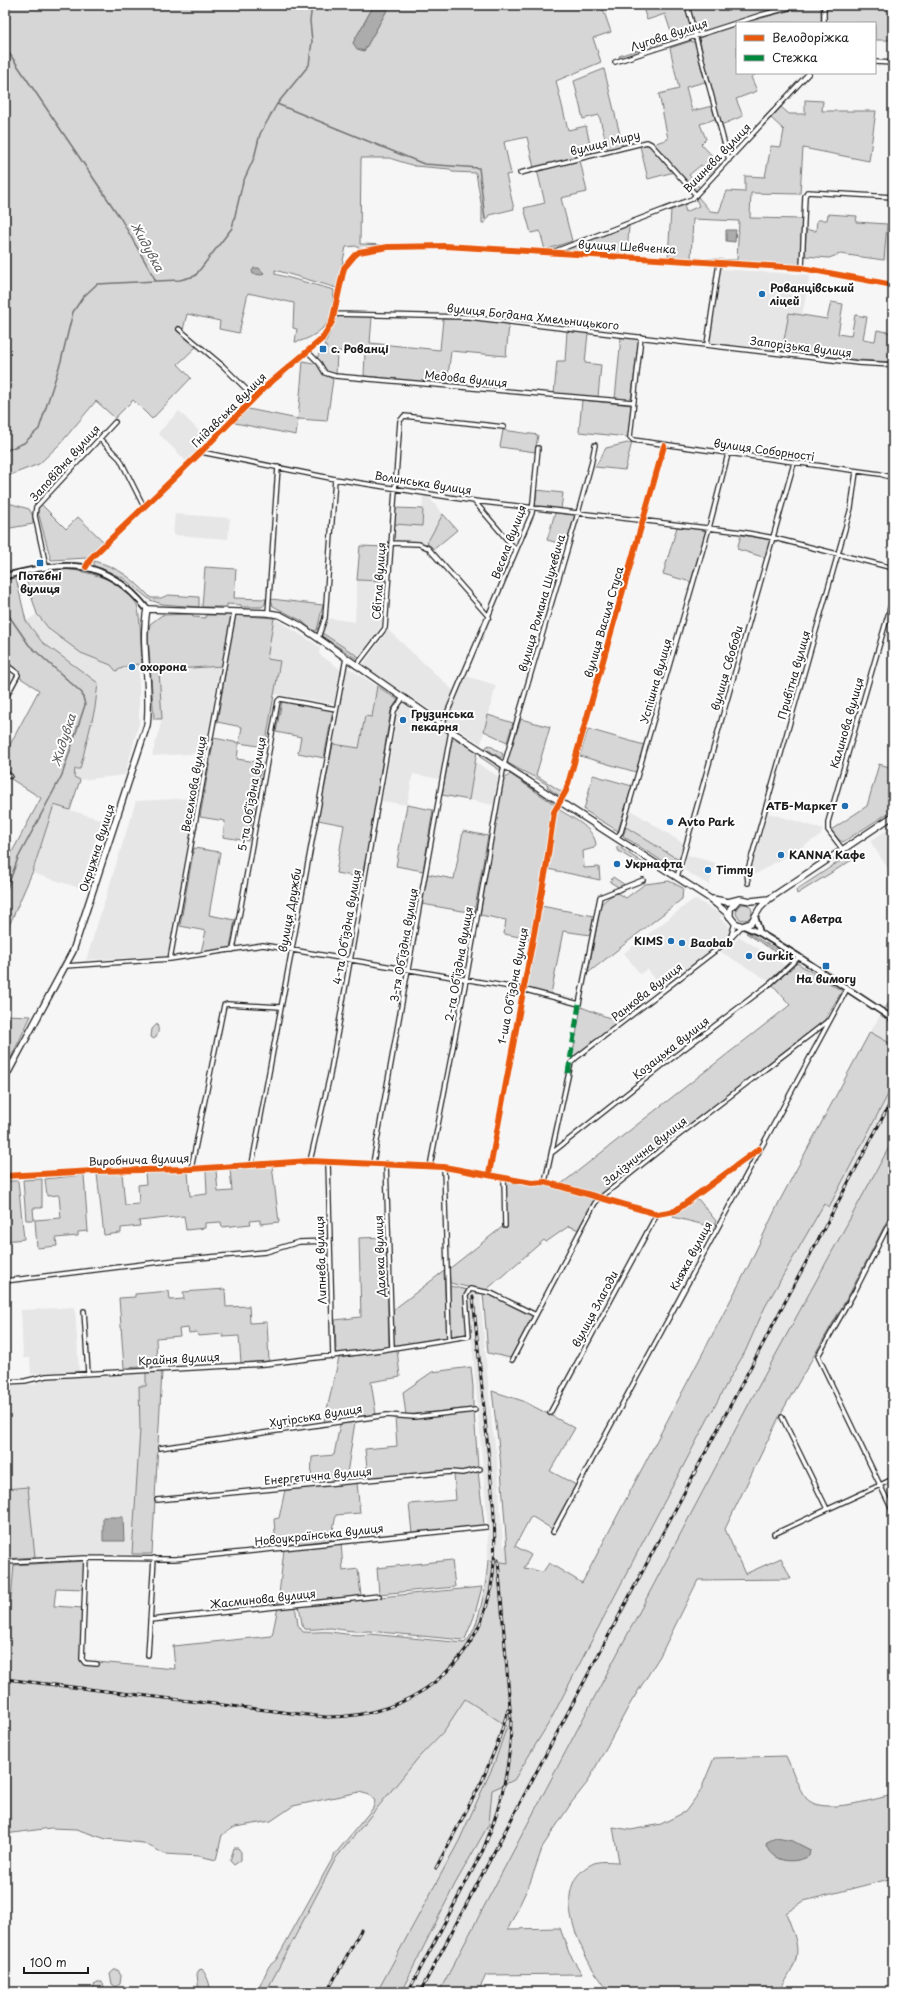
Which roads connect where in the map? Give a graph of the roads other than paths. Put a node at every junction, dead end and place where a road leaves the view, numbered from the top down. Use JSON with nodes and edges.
{"nodes":[{"id":1,"x":687,"y":5,"type":"edge"},
{"id":2,"x":799,"y":5,"type":"edge"},
{"id":3,"x":824,"y":5,"type":"edge"},
{"id":4,"x":743,"y":22,"type":"edge"},
{"id":5,"x":824,"y":22,"type":"edge"},
{"id":6,"x":736,"y":24,"type":"edge"},
{"id":7,"x":696,"y":36,"type":"junction"},
{"id":8,"x":615,"y":62,"type":"dead end"},
{"id":9,"x":876,"y":62,"type":"edge"},
{"id":10,"x":893,"y":63,"type":"edge"},
{"id":11,"x":808,"y":74,"type":"edge"},
{"id":12,"x":729,"y":160,"type":"junction"},
{"id":13,"x":520,"y":173,"type":"dead end"},
{"id":14,"x":696,"y":195,"type":"junction"},
{"id":15,"x":893,"y":197,"type":"edge"},
{"id":16,"x":359,"y":252,"type":"joint"},
{"id":17,"x":550,"y":253,"type":"junction"},
{"id":18,"x":719,"y":263,"type":"junction"},
{"id":19,"x":802,"y":268,"type":"junction"},
{"id":20,"x":893,"y":285,"type":"edge"},
{"id":21,"x":334,"y":314,"type":"junction"},
{"id":22,"x":178,"y":329,"type":"dead end"},
{"id":23,"x":641,"y":337,"type":"junction"},
{"id":24,"x":706,"y":344,"type":"junction"},
{"id":25,"x":308,"y":352,"type":"junction"},
{"id":26,"x":893,"y":365,"type":"edge"},
{"id":27,"x":254,"y":397,"type":"junction"},
{"id":28,"x":633,"y":402,"type":"junction"},
{"id":29,"x":115,"y":422,"type":"dead end"},
{"id":30,"x":504,"y":427,"type":"dead end"},
{"id":31,"x":100,"y":439,"type":"junction"},
{"id":32,"x":595,"y":446,"type":"dead end"},
{"id":33,"x":664,"y":446,"type":"junction"},
{"id":34,"x":538,"y":448,"type":"dead end"},
{"id":35,"x":201,"y":452,"type":"junction"},
{"id":36,"x":728,"y":454,"type":"junction"},
{"id":37,"x":794,"y":463,"type":"junction"},
{"id":38,"x":278,"y":467,"type":"junction"},
{"id":39,"x":856,"y":472,"type":"junction"},
{"id":40,"x":893,"y":478,"type":"edge"},
{"id":41,"x":335,"y":479,"type":"junction"},
{"id":42,"x":393,"y":487,"type":"junction"},
{"id":43,"x":474,"y":501,"type":"junction"},
{"id":44,"x":144,"y":507,"type":"junction"},
{"id":45,"x":533,"y":508,"type":"junction"},
{"id":46,"x":578,"y":513,"type":"junction"},
{"id":47,"x":644,"y":520,"type":"junction"},
{"id":48,"x":709,"y":528,"type":"junction"},
{"id":49,"x":774,"y":538,"type":"junction"},
{"id":50,"x":391,"y":543,"type":"junction"},
{"id":51,"x":516,"y":550,"type":"junction"},
{"id":52,"x":838,"y":555,"type":"junction"},
{"id":53,"x":46,"y":566,"type":"junction"},
{"id":54,"x":86,"y":567,"type":"junction"},
{"id":55,"x":893,"y":568,"type":"edge"},
{"id":56,"x":5,"y":576,"type":"edge"},
{"id":57,"x":893,"y":598,"type":"edge"},
{"id":58,"x":147,"y":609,"type":"junction"},
{"id":59,"x":234,"y":612,"type":"junction"},
{"id":60,"x":268,"y":613,"type":"junction"},
{"id":61,"x":489,"y":617,"type":"junction"},
{"id":62,"x":318,"y":638,"type":"junction"},
{"id":63,"x":346,"y":658,"type":"junction"},
{"id":64,"x":5,"y":664,"type":"edge"},
{"id":65,"x":356,"y":666,"type":"junction"},
{"id":66,"x":403,"y":698,"type":"junction"},
{"id":67,"x":5,"y":699,"type":"edge"},
{"id":68,"x":336,"y":709,"type":"junction"},
{"id":69,"x":442,"y":724,"type":"junction"},
{"id":70,"x":451,"y":731,"type":"junction"},
{"id":71,"x":504,"y":764,"type":"junction"},
{"id":72,"x":5,"y":773,"type":"edge"},
{"id":73,"x":10,"y":776,"type":"dead end"},
{"id":74,"x":560,"y":802,"type":"junction"},
{"id":75,"x":893,"y":816,"type":"edge"},
{"id":76,"x":616,"y":838,"type":"junction"},
{"id":77,"x":843,"y":850,"type":"junction"},
{"id":78,"x":677,"y":878,"type":"junction"},
{"id":79,"x":644,"y":880,"type":"dead end"},
{"id":80,"x":748,"y":883,"type":"dead end"},
{"id":81,"x":709,"y":898,"type":"junction"},
{"id":82,"x":769,"y":899,"type":"junction"},
{"id":83,"x":737,"y":901,"type":"junction"},
{"id":84,"x":750,"y":901,"type":"junction"},
{"id":85,"x":756,"y":916,"type":"junction"},
{"id":86,"x":730,"y":917,"type":"junction"},
{"id":87,"x":735,"y":923,"type":"junction"},
{"id":88,"x":743,"y":926,"type":"junction"},
{"id":89,"x":760,"y":932,"type":"junction"},
{"id":90,"x":729,"y":940,"type":"junction"},
{"id":91,"x":233,"y":950,"type":"junction"},
{"id":92,"x":292,"y":950,"type":"junction"},
{"id":93,"x":799,"y":957,"type":"junction"},
{"id":94,"x":170,"y":959,"type":"junction"},
{"id":95,"x":351,"y":960,"type":"junction"},
{"id":96,"x":65,"y":966,"type":"junction"},
{"id":97,"x":408,"y":969,"type":"junction"},
{"id":98,"x":466,"y":980,"type":"junction"},
{"id":99,"x":522,"y":989,"type":"junction"},
{"id":100,"x":847,"y":989,"type":"junction"},
{"id":101,"x":281,"y":1008,"type":"junction"},
{"id":102,"x":893,"y":1019,"type":"edge"},
{"id":103,"x":829,"y":1020,"type":"junction"},
{"id":104,"x":5,"y":1078,"type":"edge"},
{"id":105,"x":759,"y":1149,"type":"junction"},
{"id":106,"x":553,"y":1152,"type":"junction"},
{"id":107,"x":310,"y":1160,"type":"junction"},
{"id":108,"x":328,"y":1162,"type":"junction"},
{"id":109,"x":373,"y":1163,"type":"junction"},
{"id":110,"x":386,"y":1163,"type":"junction"},
{"id":111,"x":252,"y":1164,"type":"junction"},
{"id":112,"x":430,"y":1166,"type":"junction"},
{"id":113,"x":444,"y":1167,"type":"junction"},
{"id":114,"x":191,"y":1169,"type":"junction"},
{"id":115,"x":488,"y":1174,"type":"junction"},
{"id":116,"x":5,"y":1176,"type":"edge"},
{"id":117,"x":504,"y":1177,"type":"junction"},
{"id":118,"x":545,"y":1182,"type":"junction"},
{"id":119,"x":600,"y":1198,"type":"junction"},
{"id":120,"x":657,"y":1214,"type":"junction"},
{"id":121,"x":893,"y":1216,"type":"edge"},
{"id":122,"x":505,"y":1226,"type":"dead end"},
{"id":123,"x":888,"y":1226,"type":"junction"},
{"id":124,"x":893,"y":1238,"type":"edge"},
{"id":125,"x":329,"y":1241,"type":"junction"},
{"id":126,"x":5,"y":1281,"type":"edge"},
{"id":127,"x":84,"y":1311,"type":"dead end"},
{"id":128,"x":536,"y":1315,"type":"junction"},
{"id":129,"x":449,"y":1338,"type":"junction"},
{"id":130,"x":392,"y":1348,"type":"junction"},
{"id":131,"x":334,"y":1357,"type":"junction"},
{"id":132,"x":512,"y":1360,"type":"dead end"},
{"id":133,"x":88,"y":1373,"type":"junction"},
{"id":134,"x":5,"y":1382,"type":"edge"},
{"id":135,"x":475,"y":1410,"type":"dead end"},
{"id":136,"x":550,"y":1413,"type":"dead end"},
{"id":137,"x":782,"y":1417,"type":"dead end"},
{"id":138,"x":160,"y":1448,"type":"dead end"},
{"id":139,"x":480,"y":1469,"type":"dead end"},
{"id":140,"x":893,"y":1479,"type":"edge"},
{"id":141,"x":880,"y":1485,"type":"junction"},
{"id":142,"x":157,"y":1500,"type":"dead end"},
{"id":143,"x":827,"y":1509,"type":"junction"},
{"id":144,"x":893,"y":1512,"type":"edge"},
{"id":145,"x":486,"y":1527,"type":"dead end"},
{"id":146,"x":553,"y":1532,"type":"dead end"},
{"id":147,"x":774,"y":1534,"type":"dead end"},
{"id":148,"x":86,"y":1558,"type":"junction"},
{"id":149,"x":154,"y":1558,"type":"junction"},
{"id":150,"x":5,"y":1562,"type":"edge"},
{"id":151,"x":379,"y":1596,"type":"dead end"},
{"id":152,"x":150,"y":1620,"type":"junction"},
{"id":153,"x":148,"y":1655,"type":"dead end"},
{"id":154,"x":97,"y":1664,"type":"dead end"}],
"edges":[{"from":1,"to":7,"type":"street"},
{"from":2,"to":4,"type":"street","name":"Лугова вулиця"},
{"from":3,"to":5,"type":"street"},
{"from":6,"to":7,"type":"street","name":"Лугова вулиця"},
{"from":7,"to":8,"type":"street","name":"Лугова вулиця"},
{"from":7,"to":12,"type":"street"},
{"from":9,"to":10,"type":"street"},
{"from":11,"to":12,"type":"street","name":"Вишнева вулиця"},
{"from":12,"to":14,"type":"street","name":"Вишнева вулиця"},
{"from":13,"to":14,"type":"street","name":"вулиця Миру"},
{"from":14,"to":17,"type":"street","name":"Вишнева вулиця"},
{"from":15,"to":19,"type":"street"},
{"from":16,"to":17,"type":"street","name":"вулиця Шевченка"},
{"from":16,"to":21,"type":"street","name":"Гнідавська вулиця"},
{"from":17,"to":18,"type":"street","name":"вулиця Шевченка"},
{"from":18,"to":19,"type":"street","name":"вулиця Шевченка"},
{"from":18,"to":24,"type":"street"},
{"from":19,"to":20,"type":"street","name":"вулиця Шевченка"},
{"from":21,"to":23,"type":"street","name":"вулиця Богдана Хмельницького"},
{"from":21,"to":25,"type":"street","name":"Гнідавська вулиця"},
{"from":22,"to":27,"type":"street"},
{"from":23,"to":24,"type":"street","name":"вулиця Богдана Хмельницького"},
{"from":23,"to":28,"type":"street"},
{"from":24,"to":26,"type":"street","name":"Запорізька вулиця"},
{"from":25,"to":27,"type":"street","name":"Гнідавська вулиця"},
{"from":25,"to":28,"type":"street","name":"Медова вулиця"},
{"from":27,"to":35,"type":"street","name":"Гнідавська вулиця"},
{"from":28,"to":33,"type":"street","name":"вулиця Соборності"},
{"from":29,"to":31,"type":"street","name":"Заповідна вулиця"},
{"from":30,"to":42,"type":"street","name":"Світла вулиця"},
{"from":31,"to":44,"type":"street"},
{"from":31,"to":53,"type":"street","name":"Заповідна вулиця"},
{"from":32,"to":46,"type":"street","name":"вулиця Романа Шухевича"},
{"from":33,"to":36,"type":"street","name":"вулиця Соборності"},
{"from":33,"to":47,"type":"street","name":"вулиця Василя Стуса"},
{"from":34,"to":45,"type":"street","name":"Весела вулиця"},
{"from":35,"to":38,"type":"street","name":"Волинська вулиця"},
{"from":35,"to":44,"type":"street","name":"Гнідавська вулиця"},
{"from":36,"to":37,"type":"street","name":"вулиця Соборності"},
{"from":36,"to":48,"type":"street","name":"Успішна вулиця"},
{"from":37,"to":39,"type":"street","name":"вулиця Соборності"},
{"from":37,"to":49,"type":"street","name":"вулиця Свободи"},
{"from":38,"to":41,"type":"street","name":"Волинська вулиця"},
{"from":38,"to":60,"type":"street"},
{"from":39,"to":40,"type":"street","name":"вулиця Соборності"},
{"from":39,"to":52,"type":"street","name":"Привітна вулиця"},
{"from":41,"to":42,"type":"street","name":"Волинська вулиця"},
{"from":41,"to":62,"type":"street"},
{"from":42,"to":43,"type":"street","name":"Волинська вулиця"},
{"from":42,"to":50,"type":"street","name":"Світла вулиця"},
{"from":43,"to":45,"type":"street","name":"Волинська вулиця"},
{"from":43,"to":51,"type":"street"},
{"from":44,"to":54,"type":"street","name":"Гнідавська вулиця"},
{"from":45,"to":46,"type":"street","name":"Волинська вулиця"},
{"from":45,"to":51,"type":"street","name":"Весела вулиця"},
{"from":46,"to":47,"type":"street","name":"Волинська вулиця"},
{"from":46,"to":71,"type":"street","name":"вулиця Романа Шухевича"},
{"from":47,"to":48,"type":"street","name":"Волинська вулиця"},
{"from":47,"to":74,"type":"street","name":"вулиця Василя Стуса"},
{"from":48,"to":49,"type":"street","name":"Волинська вулиця"},
{"from":48,"to":76,"type":"street","name":"Успішна вулиця"},
{"from":49,"to":52,"type":"street","name":"Волинська вулиця"},
{"from":49,"to":78,"type":"street","name":"вулиця Свободи"},
{"from":50,"to":61,"type":"street"},
{"from":50,"to":65,"type":"street","name":"Світла вулиця"},
{"from":51,"to":61,"type":"street","name":"Весела вулиця"},
{"from":52,"to":55,"type":"street","name":"Волинська вулиця"},
{"from":52,"to":80,"type":"street","name":"Привітна вулиця"},
{"from":53,"to":54,"type":"street"},
{"from":53,"to":56,"type":"street"},
{"from":54,"to":58,"type":"street"},
{"from":57,"to":77,"type":"street","name":"Калинова вулиця"},
{"from":58,"to":59,"type":"main road"},
{"from":58,"to":96,"type":"main road","name":"Окружна вулиця"},
{"from":59,"to":60,"type":"main road"},
{"from":59,"to":94,"type":"street","name":"Веселкова вулиця"},
{"from":60,"to":62,"type":"main road"},
{"from":61,"to":69,"type":"street","name":"Весела вулиця"},
{"from":62,"to":63,"type":"main road"},
{"from":63,"to":65,"type":"main road"},
{"from":63,"to":68,"type":"street","name":"вулиця Дружби"},
{"from":64,"to":67,"type":"street"},
{"from":65,"to":66,"type":"main road"},
{"from":66,"to":69,"type":"main road"},
{"from":66,"to":95,"type":"street","name":"4-та Обʼїздна вулиця"},
{"from":68,"to":91,"type":"street","name":"5-та Обʼїздна вулиця"},
{"from":68,"to":92,"type":"street","name":"вулиця Дружби"},
{"from":69,"to":70,"type":"main road"},
{"from":70,"to":71,"type":"main road"},
{"from":70,"to":97,"type":"street","name":"3-тя Обʼїздна вулиця"},
{"from":71,"to":74,"type":"main road"},
{"from":71,"to":98,"type":"street","name":"2-га Обʼїздна вулиця"},
{"from":72,"to":73,"type":"street"},
{"from":74,"to":76,"type":"main road"},
{"from":74,"to":99,"type":"street","name":"1-ша Обʼїздна вулиця"},
{"from":75,"to":77,"type":"main road"},
{"from":76,"to":78,"type":"main road"},
{"from":77,"to":82,"type":"main road"},
{"from":78,"to":81,"type":"main road"},
{"from":79,"to":99,"type":"street"},
{"from":81,"to":83,"type":"main road"},
{"from":81,"to":86,"type":"main road"},
{"from":82,"to":84,"type":"main road"},
{"from":82,"to":85,"type":"main road"},
{"from":83,"to":84,"type":"main road"},
{"from":83,"to":86,"type":"main road"},
{"from":84,"to":85,"type":"main road"},
{"from":85,"to":88,"type":"main road"},
{"from":85,"to":89,"type":"street"},
{"from":86,"to":87,"type":"main road"},
{"from":87,"to":88,"type":"main road"},
{"from":87,"to":90,"type":"street"},
{"from":88,"to":89,"type":"street"},
{"from":88,"to":90,"type":"street","name":"Ранкова вулиця"},
{"from":89,"to":93,"type":"street"},
{"from":90,"to":106,"type":"street","name":"Ранкова вулиця"},
{"from":91,"to":92,"type":"street"},
{"from":91,"to":94,"type":"street"},
{"from":92,"to":95,"type":"street"},
{"from":92,"to":101,"type":"street","name":"вулиця Дружби"},
{"from":93,"to":100,"type":"street"},
{"from":93,"to":106,"type":"street","name":"Козацька вулиця"},
{"from":94,"to":96,"type":"street"},
{"from":95,"to":97,"type":"street"},
{"from":95,"to":107,"type":"street","name":"4-та Обʼїздна вулиця"},
{"from":96,"to":104,"type":"main road","name":"Окружна вулиця"},
{"from":97,"to":98,"type":"street"},
{"from":97,"to":109,"type":"street","name":"3-тя Обʼїздна вулиця"},
{"from":98,"to":99,"type":"street"},
{"from":98,"to":112,"type":"street","name":"2-га Обʼїздна вулиця"},
{"from":99,"to":115,"type":"street","name":"1-ша Обʼїздна вулиця"},
{"from":100,"to":102,"type":"street"},
{"from":100,"to":103,"type":"street","name":"Княжа вулиця"},
{"from":101,"to":111,"type":"street","name":"вулиця Дружби"},
{"from":101,"to":114,"type":"street"},
{"from":103,"to":105,"type":"street","name":"Княжа вулиця"},
{"from":103,"to":119,"type":"street","name":"Залізнична вулиця"},
{"from":105,"to":120,"type":"street"},
{"from":105,"to":146,"type":"street","name":"Княжа вулиця"},
{"from":106,"to":118,"type":"street"},
{"from":107,"to":108,"type":"street","name":"Виробнича вулиця"},
{"from":107,"to":111,"type":"street","name":"Виробнича вулиця"},
{"from":108,"to":109,"type":"street","name":"Виробнича вулиця"},
{"from":108,"to":125,"type":"street","name":"Липнева вулиця"},
{"from":109,"to":110,"type":"street","name":"Виробнича вулиця"},
{"from":110,"to":112,"type":"street","name":"Виробнича вулиця"},
{"from":110,"to":130,"type":"street","name":"Далека вулиця"},
{"from":111,"to":114,"type":"street","name":"Виробнича вулиця"},
{"from":112,"to":113,"type":"street","name":"Виробнича вулиця"},
{"from":113,"to":115,"type":"street","name":"Виробнича вулиця"},
{"from":113,"to":129,"type":"street"},
{"from":114,"to":116,"type":"street","name":"Виробнича вулиця"},
{"from":115,"to":117,"type":"street","name":"Виробнича вулиця"},
{"from":117,"to":118,"type":"street","name":"Виробнича вулиця"},
{"from":117,"to":122,"type":"street"},
{"from":118,"to":119,"type":"street","name":"Виробнича вулиця"},
{"from":119,"to":120,"type":"street","name":"Виробнича вулиця"},
{"from":119,"to":128,"type":"street","name":"Залізнична вулиця"},
{"from":120,"to":136,"type":"street","name":"вулиця Злагоди"},
{"from":121,"to":123,"type":"street"},
{"from":123,"to":124,"type":"street"},
{"from":123,"to":141,"type":"street"},
{"from":125,"to":126,"type":"street"},
{"from":125,"to":131,"type":"street","name":"Липнева вулиця"},
{"from":127,"to":133,"type":"street"},
{"from":128,"to":129,"type":"street","name":"Крайня вулиця"},
{"from":128,"to":132,"type":"street","name":"Залізнична вулиця"},
{"from":129,"to":130,"type":"street","name":"Крайня вулиця"},
{"from":130,"to":131,"type":"street","name":"Крайня вулиця"},
{"from":131,"to":133,"type":"street","name":"Крайня вулиця"},
{"from":133,"to":134,"type":"street","name":"Крайня вулиця"},
{"from":135,"to":138,"type":"street","name":"Хутірська вулиця"},
{"from":137,"to":143,"type":"street"},
{"from":139,"to":142,"type":"street","name":"Енергетична вулиця"},
{"from":140,"to":141,"type":"street"},
{"from":141,"to":143,"type":"street"},
{"from":141,"to":144,"type":"street"},
{"from":143,"to":147,"type":"street"},
{"from":145,"to":149,"type":"street","name":"Новоукраїнська вулиця"},
{"from":148,"to":149,"type":"street","name":"Новоукраїнська вулиця"},
{"from":148,"to":150,"type":"street","name":"Новоукраїнська вулиця"},
{"from":148,"to":154,"type":"street"},
{"from":149,"to":152,"type":"street"},
{"from":151,"to":152,"type":"street","name":"Жасминова вулиця"},
{"from":152,"to":153,"type":"street"}]}
